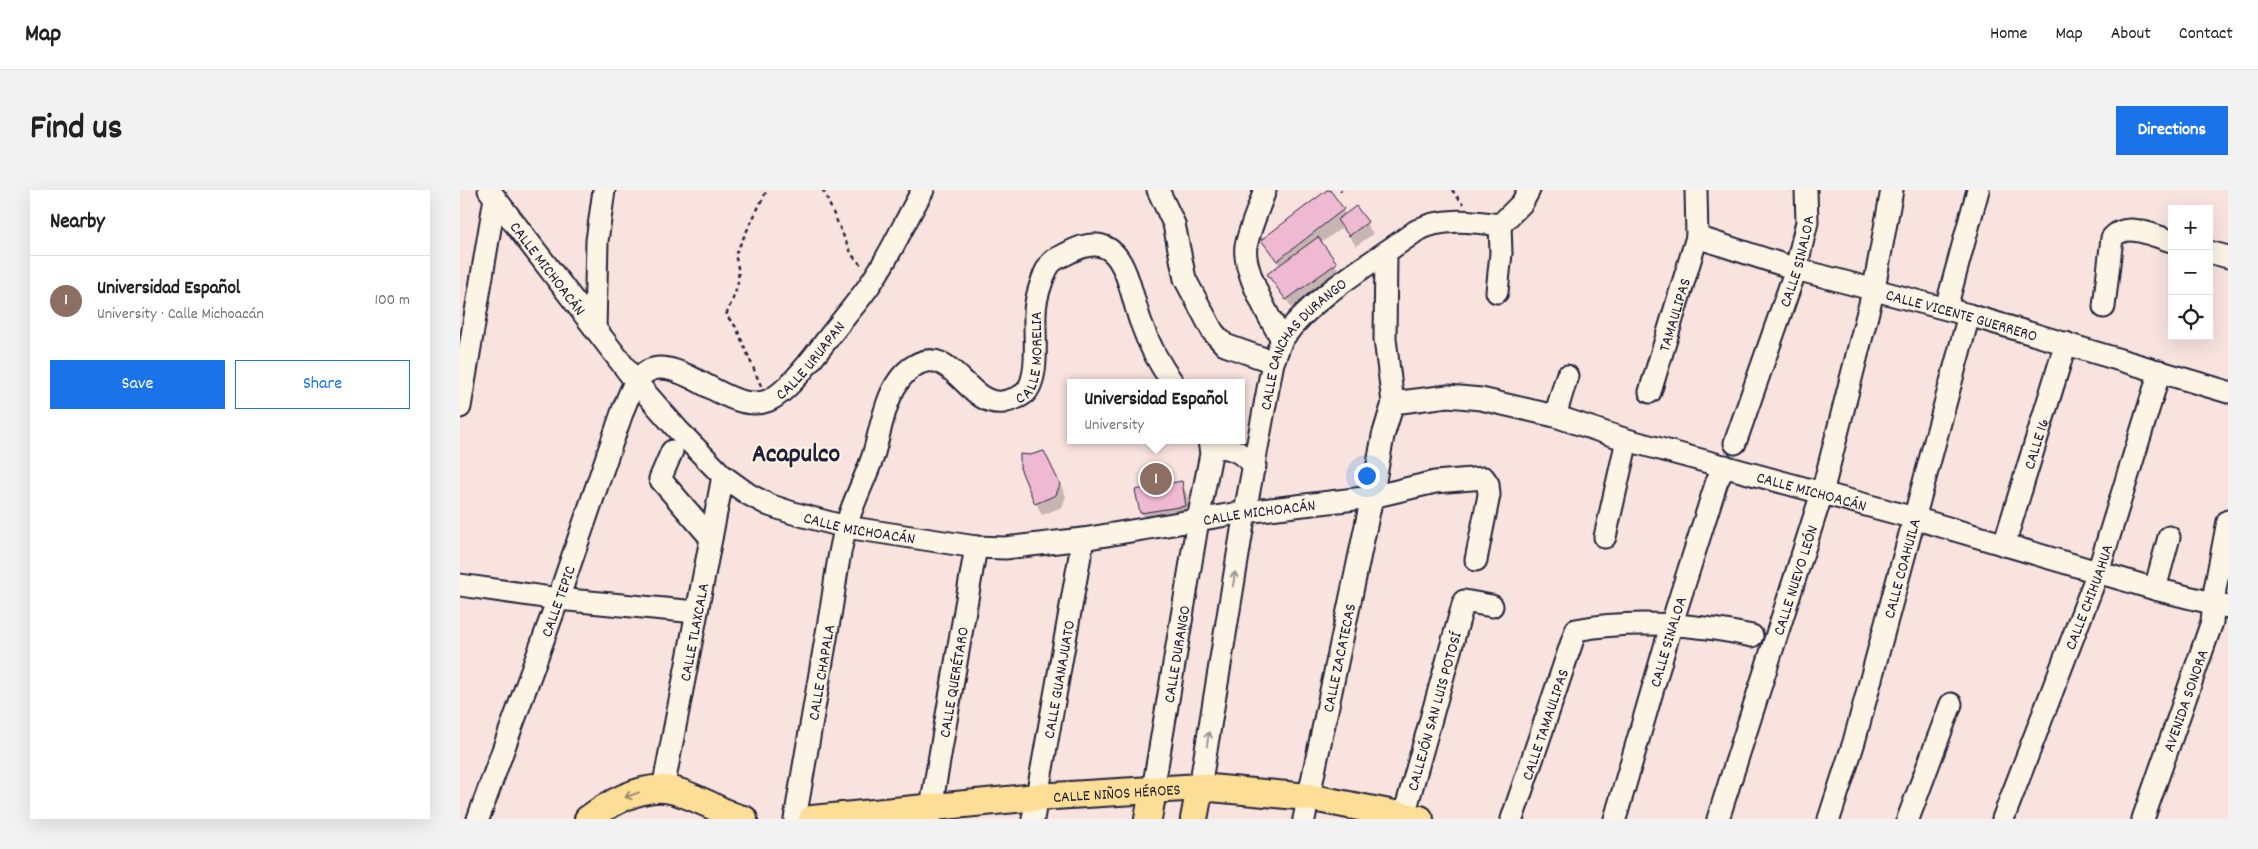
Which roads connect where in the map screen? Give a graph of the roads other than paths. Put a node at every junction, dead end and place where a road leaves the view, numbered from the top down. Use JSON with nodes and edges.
{"nodes":[{"id":1,"x":604,"y":190,"type":"edge"},
{"id":2,"x":922,"y":190,"type":"edge"},
{"id":3,"x":1158,"y":190,"type":"edge"},
{"id":4,"x":1265,"y":190,"type":"edge"},
{"id":5,"x":1696,"y":190,"type":"edge"},
{"id":6,"x":1806,"y":190,"type":"edge"},
{"id":7,"x":1892,"y":190,"type":"edge"},
{"id":8,"x":1978,"y":190,"type":"edge"},
{"id":9,"x":492,"y":194,"type":"edge"},
{"id":10,"x":1526,"y":197,"type":"edge"},
{"id":11,"x":1500,"y":225,"type":"junction"},
{"id":12,"x":1697,"y":237,"type":"junction"},
{"id":13,"x":2168,"y":240,"type":"edge"},
{"id":14,"x":1386,"y":253,"type":"junction"},
{"id":15,"x":2213,"y":253,"type":"edge"},
{"id":16,"x":2228,"y":257,"type":"edge"},
{"id":17,"x":1796,"y":269,"type":"junction"},
{"id":18,"x":1874,"y":288,"type":"junction"},
{"id":19,"x":1497,"y":292,"type":"dead end"},
{"id":20,"x":2104,"y":307,"type":"dead end"},
{"id":21,"x":1946,"y":308,"type":"junction"},
{"id":22,"x":1969,"y":314,"type":"junction"},
{"id":23,"x":595,"y":329,"type":"junction"},
{"id":24,"x":1282,"y":339,"type":"junction"},
{"id":25,"x":2066,"y":343,"type":"junction"},
{"id":26,"x":1273,"y":362,"type":"junction"},
{"id":27,"x":2160,"y":371,"type":"junction"},
{"id":28,"x":1567,"y":376,"type":"dead end"},
{"id":29,"x":1170,"y":379,"type":"edge"},
{"id":30,"x":636,"y":382,"type":"junction"},
{"id":31,"x":1650,"y":392,"type":"dead end"},
{"id":32,"x":2228,"y":392,"type":"edge"},
{"id":33,"x":1393,"y":403,"type":"junction"},
{"id":34,"x":460,"y":407,"type":"edge"},
{"id":35,"x":1555,"y":416,"type":"junction"},
{"id":36,"x":1627,"y":440,"type":"junction"},
{"id":37,"x":1735,"y":443,"type":"dead end"},
{"id":38,"x":1210,"y":444,"type":"edge"},
{"id":39,"x":1214,"y":444,"type":"edge"},
{"id":40,"x":672,"y":451,"type":"dead end"},
{"id":41,"x":1254,"y":466,"type":"junction"},
{"id":42,"x":1725,"y":466,"type":"junction"},
{"id":43,"x":723,"y":476,"type":"junction"},
{"id":44,"x":1822,"y":493,"type":"junction"},
{"id":45,"x":1372,"y":497,"type":"junction"},
{"id":46,"x":1245,"y":512,"type":"junction"},
{"id":47,"x":1914,"y":518,"type":"junction"},
{"id":48,"x":1198,"y":520,"type":"junction"},
{"id":49,"x":2228,"y":521,"type":"edge"},
{"id":50,"x":846,"y":527,"type":"junction"},
{"id":51,"x":1605,"y":537,"type":"dead end"},
{"id":52,"x":2169,"y":537,"type":"dead end"},
{"id":53,"x":710,"y":538,"type":"junction"},
{"id":54,"x":1084,"y":539,"type":"junction"},
{"id":55,"x":2004,"y":545,"type":"junction"},
{"id":56,"x":976,"y":546,"type":"junction"},
{"id":57,"x":1476,"y":560,"type":"dead end"},
{"id":58,"x":2098,"y":572,"type":"junction"},
{"id":59,"x":460,"y":584,"type":"edge"},
{"id":60,"x":2155,"y":589,"type":"junction"},
{"id":61,"x":558,"y":599,"type":"junction"},
{"id":62,"x":2221,"y":605,"type":"edge"},
{"id":63,"x":1492,"y":606,"type":"dead end"},
{"id":64,"x":696,"y":612,"type":"junction"},
{"id":65,"x":1672,"y":626,"type":"junction"},
{"id":66,"x":1752,"y":636,"type":"dead end"},
{"id":67,"x":1951,"y":704,"type":"dead end"},
{"id":68,"x":1200,"y":787,"type":"junction"},
{"id":69,"x":663,"y":789,"type":"junction"},
{"id":70,"x":1153,"y":790,"type":"junction"},
{"id":71,"x":1035,"y":808,"type":"edge"},
{"id":72,"x":1306,"y":808,"type":"edge"},
{"id":73,"x":930,"y":813,"type":"edge"},
{"id":74,"x":729,"y":817,"type":"edge"},
{"id":75,"x":1409,"y":818,"type":"edge"},
{"id":76,"x":478,"y":819,"type":"edge"},
{"id":77,"x":588,"y":819,"type":"edge"},
{"id":78,"x":795,"y":819,"type":"edge"},
{"id":79,"x":812,"y":819,"type":"edge"},
{"id":80,"x":1148,"y":819,"type":"edge"},
{"id":81,"x":1194,"y":819,"type":"edge"},
{"id":82,"x":1512,"y":819,"type":"edge"},
{"id":83,"x":1615,"y":819,"type":"edge"},
{"id":84,"x":1718,"y":819,"type":"edge"},
{"id":85,"x":1829,"y":819,"type":"edge"},
{"id":86,"x":1908,"y":819,"type":"edge"},
{"id":87,"x":2003,"y":819,"type":"edge"},
{"id":88,"x":2143,"y":819,"type":"edge"}],
"edges":[{"from":1,"to":23,"type":"street"},
{"from":2,"to":30,"type":"street","name":"CALLE URUAPAN"},
{"from":3,"to":26,"type":"street"},
{"from":4,"to":24,"type":"street"},
{"from":5,"to":12,"type":"street"},
{"from":6,"to":17,"type":"street","name":"CALLE SINALOA"},
{"from":7,"to":18,"type":"street","name":"CALLE NUEVO LEÓN"},
{"from":8,"to":21,"type":"street"},
{"from":9,"to":23,"type":"street","name":"CALLE MICHOACÁN"},
{"from":9,"to":34,"type":"street"},
{"from":10,"to":11,"type":"street"},
{"from":11,"to":14,"type":"street","name":"CALLE CANCHAS DURANGO"},
{"from":11,"to":19,"type":"street"},
{"from":12,"to":17,"type":"street","name":"CALLE VICENTE GUERRERO"},
{"from":12,"to":31,"type":"street","name":"TAMAULIPAS"},
{"from":13,"to":20,"type":"street"},
{"from":14,"to":24,"type":"street","name":"CALLE CANCHAS DURANGO"},
{"from":14,"to":33,"type":"street"},
{"from":15,"to":16,"type":"street"},
{"from":17,"to":18,"type":"street","name":"CALLE VICENTE GUERRERO"},
{"from":17,"to":37,"type":"street","name":"CALLE SINALOA"},
{"from":18,"to":21,"type":"street","name":"CALLE VICENTE GUERRERO"},
{"from":18,"to":44,"type":"street","name":"CALLE NUEVO LEÓN"},
{"from":21,"to":22,"type":"street","name":"CALLE VICENTE GUERRERO"},
{"from":22,"to":25,"type":"street","name":"CALLE VICENTE GUERRERO"},
{"from":22,"to":47,"type":"street","name":"CALLE COAHUILA"},
{"from":23,"to":30,"type":"street","name":"CALLE MICHOACÁN"},
{"from":24,"to":26,"type":"street","name":"CALLE CANCHAS DURANGO"},
{"from":25,"to":27,"type":"street","name":"CALLE VICENTE GUERRERO"},
{"from":25,"to":55,"type":"street","name":"CALLE 16"},
{"from":26,"to":41,"type":"street","name":"CALLE CANCHAS DURANGO"},
{"from":27,"to":32,"type":"street","name":"CALLE VICENTE GUERRERO"},
{"from":27,"to":58,"type":"street","name":"CALLE CHIHUAHUA"},
{"from":28,"to":35,"type":"street"},
{"from":29,"to":50,"type":"street","name":"CALLE MORELIA"},
{"from":30,"to":43,"type":"street","name":"CALLE MICHOACÁN"},
{"from":30,"to":61,"type":"street","name":"CALLE TEPIC"},
{"from":33,"to":35,"type":"street","name":"CALLE MICHOACÁN"},
{"from":33,"to":45,"type":"street","name":"CALLE ZACATECAS"},
{"from":35,"to":36,"type":"street","name":"CALLE MICHOACÁN"},
{"from":36,"to":42,"type":"street","name":"CALLE MICHOACÁN"},
{"from":36,"to":51,"type":"street"},
{"from":38,"to":48,"type":"street","name":"CALLE DURANGO"},
{"from":39,"to":41,"type":"street"},
{"from":40,"to":53,"type":"street"},
{"from":41,"to":46,"type":"street","name":"CALLE CANCHAS DURANGO"},
{"from":42,"to":44,"type":"street","name":"CALLE MICHOACÁN"},
{"from":42,"to":65,"type":"street","name":"CALLE SINALOA"},
{"from":43,"to":50,"type":"street","name":"CALLE MICHOACÁN"},
{"from":43,"to":53,"type":"street","name":"CALLE TLAXCALA"},
{"from":44,"to":47,"type":"street","name":"CALLE MICHOACÁN"},
{"from":44,"to":84,"type":"street","name":"CALLE NUEVO LEÓN"},
{"from":45,"to":46,"type":"street","name":"CALLE MICHOACÁN"},
{"from":45,"to":57,"type":"street","name":"CALLE MICHOACÁN"},
{"from":45,"to":72,"type":"street","name":"CALLE ZACATECAS"},
{"from":46,"to":48,"type":"street","name":"CALLE MICHOACÁN"},
{"from":68,"to":46,"type":"street","name":"CALLE CANCHAS DURANGO","one_way":true},
{"from":47,"to":55,"type":"street","name":"CALLE MICHOACÁN"},
{"from":47,"to":85,"type":"street","name":"CALLE COAHUILA"},
{"from":48,"to":54,"type":"street","name":"CALLE MICHOACÁN"},
{"from":48,"to":70,"type":"street","name":"CALLE DURANGO"},
{"from":49,"to":62,"type":"street","name":"AVENIDA SONORA"},
{"from":50,"to":56,"type":"street","name":"CALLE MICHOACÁN"},
{"from":50,"to":78,"type":"street","name":"CALLE CHAPALA"},
{"from":52,"to":60,"type":"street"},
{"from":53,"to":64,"type":"street","name":"CALLE TLAXCALA"},
{"from":54,"to":56,"type":"street","name":"CALLE MICHOACÁN"},
{"from":54,"to":71,"type":"street","name":"CALLE GUANAJUATO"},
{"from":55,"to":58,"type":"street","name":"CALLE MICHOACÁN"},
{"from":56,"to":73,"type":"street","name":"CALLE QUERÉTARO"},
{"from":58,"to":60,"type":"street","name":"CALLE MICHOACÁN"},
{"from":58,"to":87,"type":"street","name":"CALLE CHIHUAHUA"},
{"from":59,"to":61,"type":"street"},
{"from":60,"to":62,"type":"street","name":"CALLE MICHOACÁN"},
{"from":61,"to":64,"type":"street"},
{"from":61,"to":76,"type":"street","name":"CALLE TEPIC"},
{"from":62,"to":88,"type":"street","name":"AVENIDA SONORA"},
{"from":63,"to":75,"type":"street","name":"CALLEJÓN SAN LUIS POTOSÍ"},
{"from":64,"to":69,"type":"street","name":"CALLE TLAXCALA"},
{"from":65,"to":66,"type":"street"},
{"from":65,"to":82,"type":"street","name":"CALLE TAMAULIPAS"},
{"from":65,"to":83,"type":"street","name":"CALLE SINALOA"},
{"from":67,"to":86,"type":"street"},
{"from":68,"to":70,"type":"main road","name":"CALLE NIÑOS HÉROES"},
{"from":68,"to":72,"type":"main road","name":"CALLE NIÑOS HÉROES"},
{"from":68,"to":81,"type":"main road","name":"CALLE CANCHAS DURANGO"},
{"from":69,"to":74,"type":"main road"},
{"from":69,"to":77,"type":"main road","one_way":true},
{"from":70,"to":71,"type":"main road","name":"CALLE NIÑOS HÉROES"},
{"from":70,"to":80,"type":"main road"},
{"from":71,"to":73,"type":"main road","name":"CALLE NIÑOS HÉROES"},
{"from":72,"to":75,"type":"main road","name":"CALLE NIÑOS HÉROES"},
{"from":73,"to":79,"type":"main road","name":"CALLE NIÑOS HÉROES"}]}
